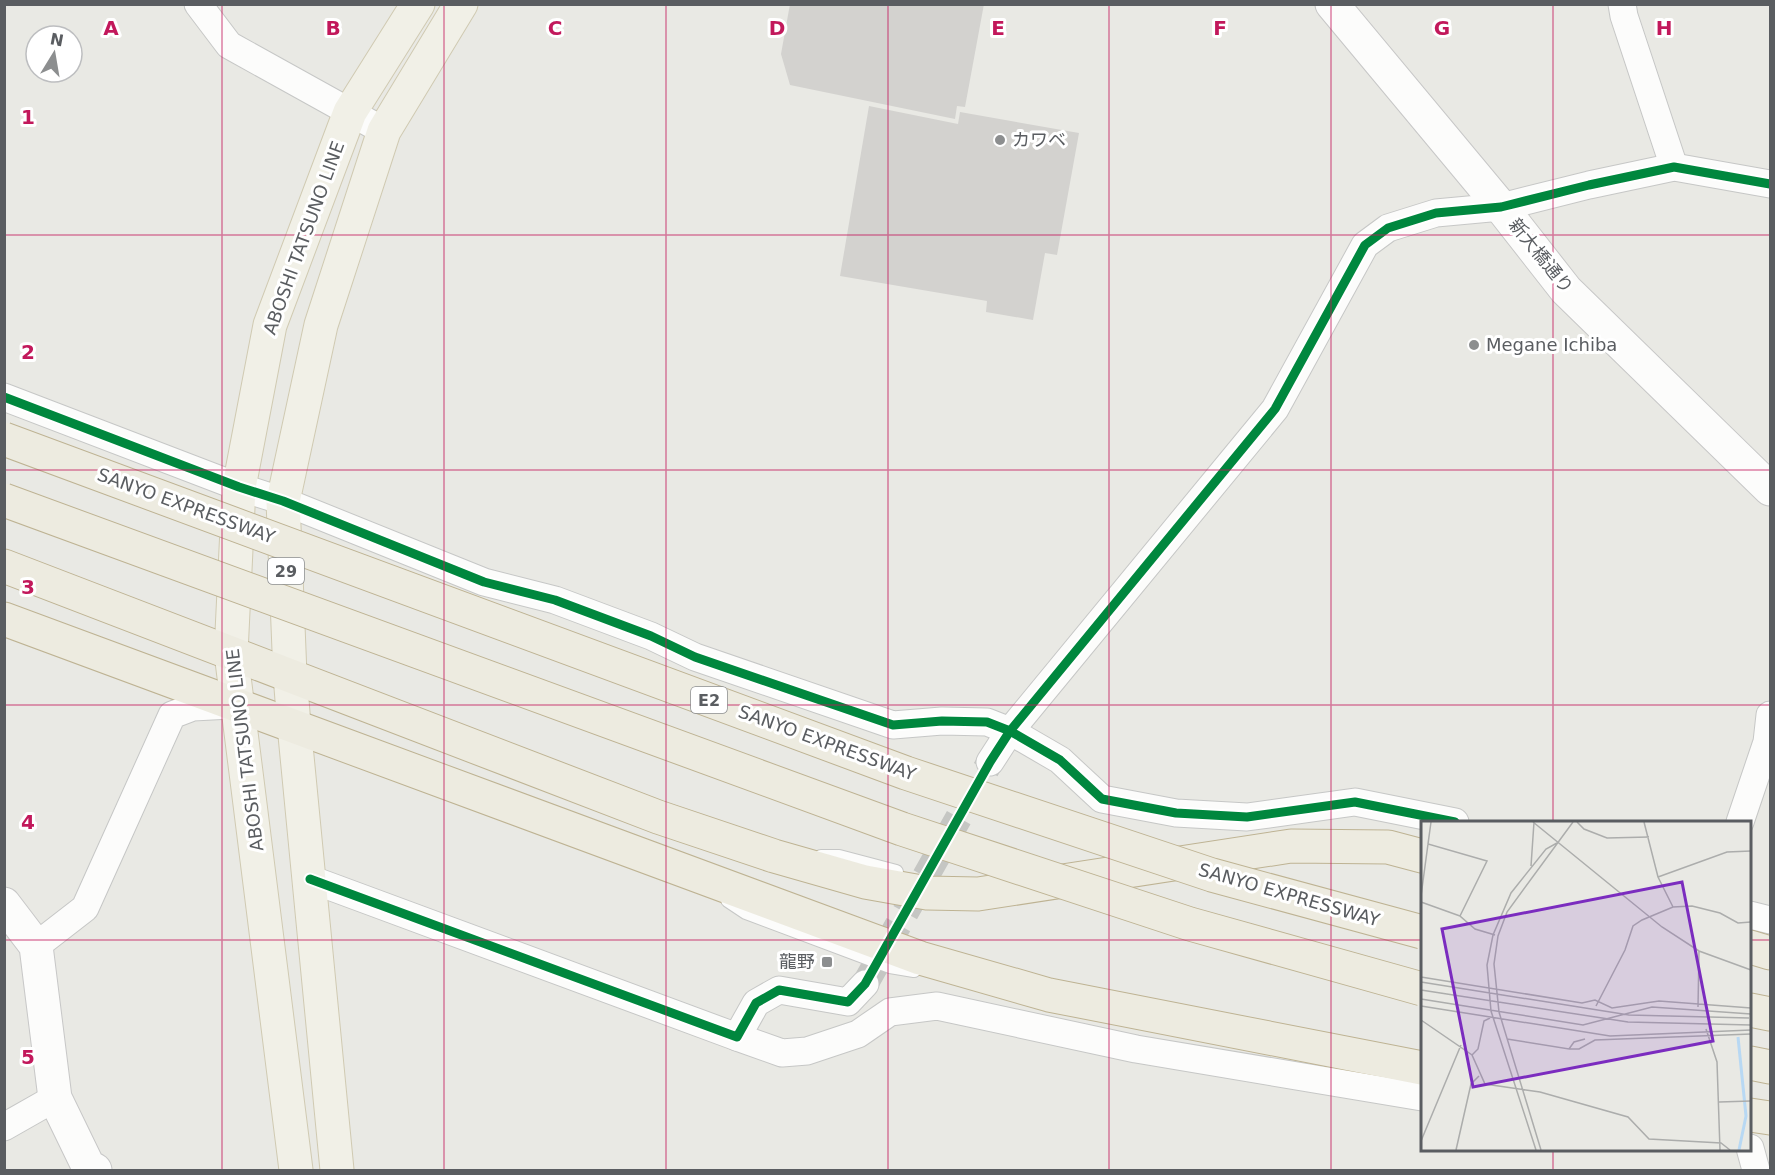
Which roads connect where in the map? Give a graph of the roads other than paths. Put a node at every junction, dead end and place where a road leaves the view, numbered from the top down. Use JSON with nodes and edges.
{"nodes":[{"id":1,"x":198,"y":4,"type":"edge"},
{"id":2,"x":418,"y":4,"type":"edge"},
{"id":3,"x":461,"y":4,"type":"edge"},
{"id":4,"x":1332,"y":4,"type":"edge"},
{"id":5,"x":1622,"y":4,"type":"edge"},
{"id":6,"x":350,"y":112,"type":"junction"},
{"id":7,"x":384,"y":131,"type":"junction"},
{"id":8,"x":1674,"y":167,"type":"junction"},
{"id":9,"x":1770,"y":184,"type":"edge"},
{"id":10,"x":1501,"y":207,"type":"junction"},
{"id":11,"x":4,"y":397,"type":"edge"},
{"id":12,"x":4,"y":439,"type":"edge"},
{"id":13,"x":239,"y":487,"type":"junction"},
{"id":14,"x":1770,"y":489,"type":"edge"},
{"id":15,"x":4,"y":500,"type":"edge"},
{"id":16,"x":284,"y":501,"type":"junction"},
{"id":17,"x":4,"y":566,"type":"edge"},
{"id":18,"x":4,"y":619,"type":"edge"},
{"id":19,"x":231,"y":653,"type":"junction"},
{"id":20,"x":290,"y":675,"type":"junction"},
{"id":21,"x":238,"y":705,"type":"junction"},
{"id":22,"x":1770,"y":715,"type":"edge"},
{"id":23,"x":294,"y":725,"type":"junction"},
{"id":24,"x":1010,"y":732,"type":"junction"},
{"id":25,"x":990,"y":762,"type":"tunnel mouth"},
{"id":26,"x":1450,"y":821,"type":"edge"},
{"id":27,"x":1740,"y":821,"type":"edge"},
{"id":28,"x":1421,"y":856,"type":"edge"},
{"id":29,"x":310,"y":879,"type":"junction"},
{"id":30,"x":4,"y":904,"type":"edge"},
{"id":31,"x":1751,"y":915,"type":"edge"},
{"id":32,"x":1770,"y":920,"type":"edge"},
{"id":33,"x":1421,"y":932,"type":"edge"},
{"id":34,"x":36,"y":946,"type":"junction"},
{"id":35,"x":1751,"y":948,"type":"edge"},
{"id":36,"x":1770,"y":953,"type":"edge"},
{"id":37,"x":864,"y":984,"type":"tunnel mouth"},
{"id":38,"x":1421,"y":989,"type":"edge"},
{"id":39,"x":1751,"y":1010,"type":"edge"},
{"id":40,"x":1770,"y":1014,"type":"edge"},
{"id":41,"x":737,"y":1037,"type":"junction"},
{"id":42,"x":1751,"y":1063,"type":"edge"},
{"id":43,"x":1770,"y":1067,"type":"edge"},
{"id":44,"x":1421,"y":1068,"type":"edge"},
{"id":45,"x":1421,"y":1097,"type":"edge"},
{"id":46,"x":55,"y":1098,"type":"junction"},
{"id":47,"x":1751,"y":1115,"type":"edge"},
{"id":48,"x":1770,"y":1118,"type":"edge"},
{"id":49,"x":4,"y":1128,"type":"edge"},
{"id":50,"x":1751,"y":1139,"type":"edge"},
{"id":51,"x":1770,"y":1142,"type":"edge"},
{"id":52,"x":1750,"y":1151,"type":"edge"},
{"id":53,"x":95,"y":1170,"type":"edge"},
{"id":54,"x":296,"y":1170,"type":"edge"},
{"id":55,"x":338,"y":1170,"type":"edge"},
{"id":56,"x":1756,"y":1170,"type":"edge"}],
"edges":[{"from":1,"to":6,"type":"street"},
{"from":2,"to":6,"type":"main road","name":"ABOSHI TATSUNO LINE"},
{"from":3,"to":7,"type":"main road","number":"29"},
{"from":4,"to":10,"type":"street","name":"新大橋通り"},
{"from":5,"to":8,"type":"street"},
{"from":6,"to":7,"type":"street"},
{"from":6,"to":13,"type":"main road","name":"ABOSHI TATSUNO LINE"},
{"from":7,"to":16,"type":"main road","number":"29"},
{"from":8,"to":9,"type":"street"},
{"from":8,"to":10,"type":"street"},
{"from":10,"to":14,"type":"street","name":"新大橋通り"},
{"from":10,"to":24,"type":"street"},
{"from":11,"to":13,"type":"street"},
{"from":12,"to":33,"type":"highway","name":"SANYO EXPRESSWAY","number":"E2","bridge":true},
{"from":13,"to":16,"type":"street"},
{"from":13,"to":19,"type":"main road","name":"ABOSHI TATSUNO LINE"},
{"from":15,"to":38,"type":"highway","bridge":true},
{"from":16,"to":20,"type":"main road","number":"29"},
{"from":16,"to":24,"type":"street"},
{"from":17,"to":19,"type":"highway"},
{"from":18,"to":21,"type":"highway"},
{"from":19,"to":20,"type":"highway"},
{"from":19,"to":21,"type":"main road","name":"ABOSHI TATSUNO LINE"},
{"from":20,"to":23,"type":"main road","number":"29"},
{"from":20,"to":28,"type":"highway"},
{"from":21,"to":23,"type":"highway"},
{"from":21,"to":34,"type":"street"},
{"from":21,"to":54,"type":"main road","name":"ABOSHI TATSUNO LINE"},
{"from":22,"to":27,"type":"street"},
{"from":23,"to":29,"type":"main road","number":"29"},
{"from":23,"to":44,"type":"highway"},
{"from":24,"to":25,"type":"street"},
{"from":24,"to":26,"type":"street"},
{"from":29,"to":41,"type":"street"},
{"from":29,"to":55,"type":"main road","number":"29"},
{"from":30,"to":34,"type":"street"},
{"from":31,"to":32,"type":"street"},
{"from":34,"to":46,"type":"street"},
{"from":35,"to":36,"type":"highway"},
{"from":37,"to":41,"type":"street"},
{"from":39,"to":40,"type":"highway"},
{"from":41,"to":45,"type":"street"},
{"from":42,"to":43,"type":"highway"},
{"from":46,"to":49,"type":"street"},
{"from":46,"to":53,"type":"street"},
{"from":47,"to":48,"type":"highway"},
{"from":50,"to":51,"type":"street"},
{"from":52,"to":56,"type":"street"}]}
